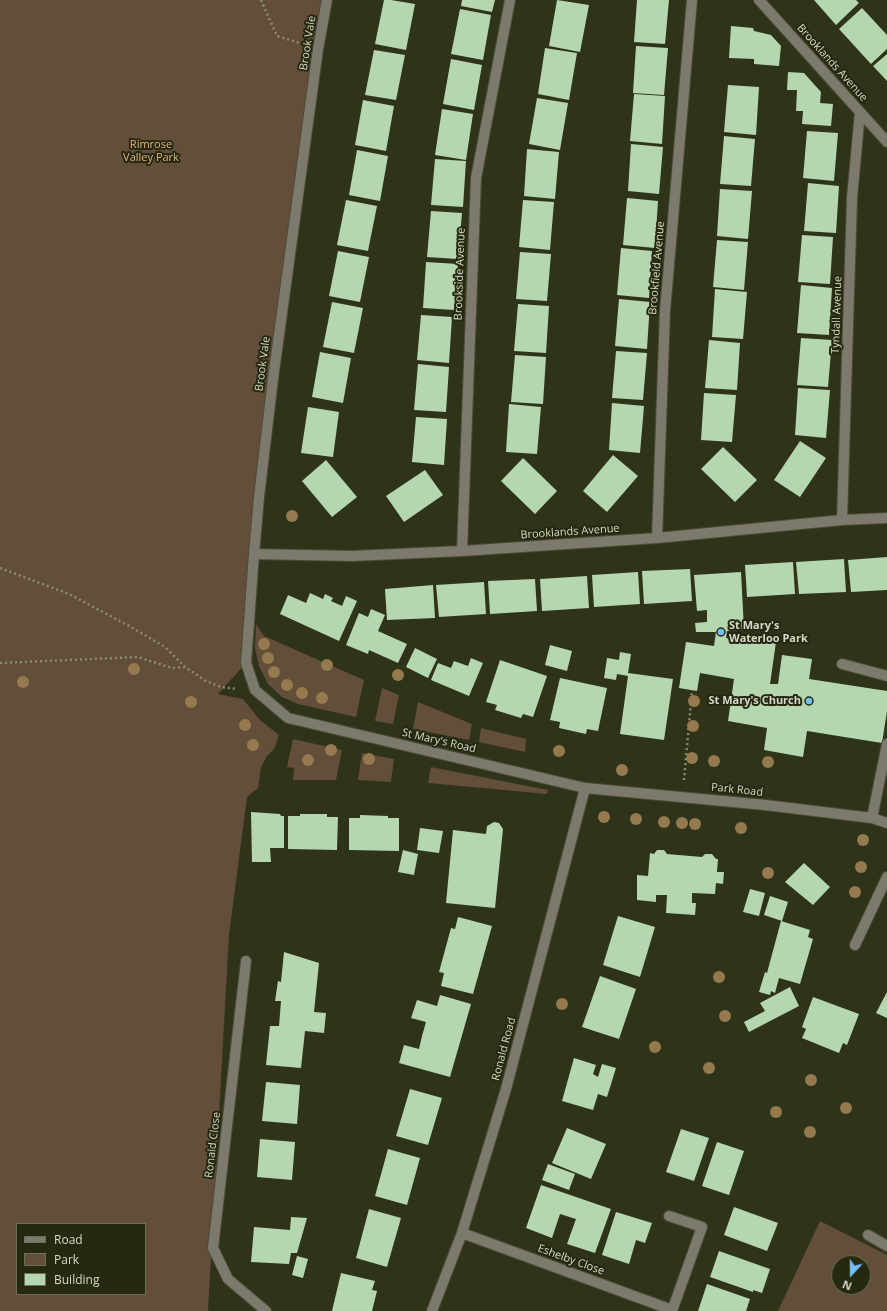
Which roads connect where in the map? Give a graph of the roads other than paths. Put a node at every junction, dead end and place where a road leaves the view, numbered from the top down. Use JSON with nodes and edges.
{"nodes":[{"id":1,"x":327,"y":0,"type":"edge"},
{"id":2,"x":510,"y":0,"type":"edge"},
{"id":3,"x":692,"y":0,"type":"edge"},
{"id":4,"x":760,"y":0,"type":"edge"},
{"id":5,"x":860,"y":112,"type":"junction"},
{"id":6,"x":887,"y":142,"type":"edge"},
{"id":7,"x":887,"y":518,"type":"edge"},
{"id":8,"x":842,"y":520,"type":"junction"},
{"id":9,"x":657,"y":538,"type":"junction"},
{"id":10,"x":462,"y":552,"type":"junction"},
{"id":11,"x":254,"y":554,"type":"junction"},
{"id":12,"x":842,"y":664,"type":"dead end"},
{"id":13,"x":887,"y":676,"type":"edge"},
{"id":14,"x":288,"y":718,"type":"joint"},
{"id":15,"x":887,"y":744,"type":"edge"},
{"id":16,"x":584,"y":788,"type":"junction"},
{"id":17,"x":872,"y":818,"type":"junction"},
{"id":18,"x":887,"y":823,"type":"edge"},
{"id":19,"x":887,"y":877,"type":"edge"},
{"id":20,"x":854,"y":945,"type":"dead end"},
{"id":21,"x":246,"y":961,"type":"dead end"},
{"id":22,"x":670,"y":1216,"type":"dead end"},
{"id":23,"x":462,"y":1233,"type":"junction"},
{"id":24,"x":868,"y":1235,"type":"dead end"},
{"id":25,"x":887,"y":1246,"type":"edge"},
{"id":26,"x":266,"y":1311,"type":"edge"},
{"id":27,"x":432,"y":1311,"type":"edge"},
{"id":28,"x":672,"y":1311,"type":"edge"}],
"edges":[{"from":1,"to":11,"type":"street","name":"Brook Vale"},
{"from":2,"to":10,"type":"street","name":"Brookside Avenue"},
{"from":3,"to":9,"type":"street","name":"Brookfield Avenue"},
{"from":4,"to":5,"type":"street","name":"Brooklands Avenue"},
{"from":5,"to":6,"type":"street","name":"Brooklands Avenue"},
{"from":5,"to":8,"type":"street","name":"Tyndall Avenue"},
{"from":7,"to":8,"type":"street","name":"Brooklands Avenue"},
{"from":8,"to":9,"type":"street","name":"Brooklands Avenue"},
{"from":9,"to":10,"type":"street","name":"Brooklands Avenue"},
{"from":10,"to":11,"type":"street","name":"Brooklands Avenue"},
{"from":11,"to":14,"type":"street","name":"Brook Vale"},
{"from":12,"to":13,"type":"street"},
{"from":14,"to":16,"type":"street","name":"St Mary's Road"},
{"from":15,"to":17,"type":"street"},
{"from":16,"to":17,"type":"street","name":"Park Road"},
{"from":16,"to":23,"type":"street","name":"Ronald Road"},
{"from":17,"to":18,"type":"street","name":"Park Road"},
{"from":19,"to":20,"type":"street"},
{"from":21,"to":26,"type":"street","name":"Ronald Close"},
{"from":22,"to":28,"type":"street","name":"Eshelby Close"},
{"from":23,"to":27,"type":"street","name":"Ronald Road"},
{"from":23,"to":28,"type":"street","name":"Eshelby Close"},
{"from":24,"to":25,"type":"street"}]}
